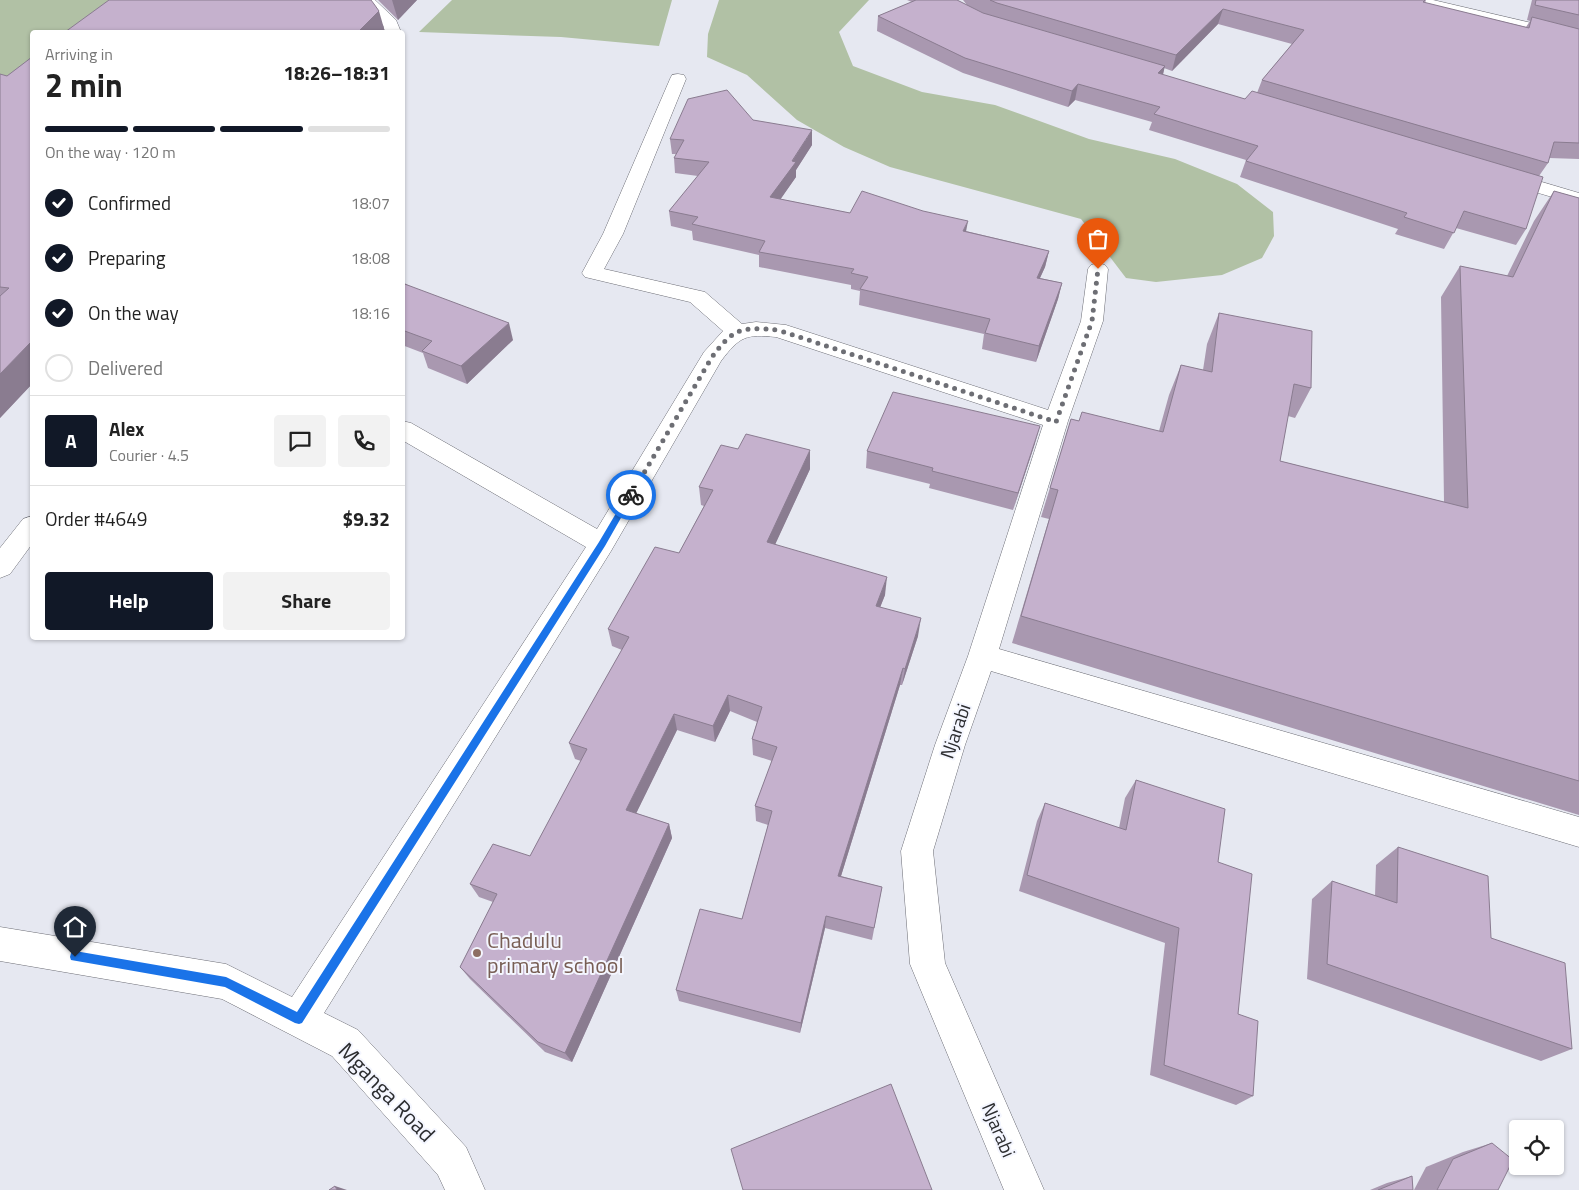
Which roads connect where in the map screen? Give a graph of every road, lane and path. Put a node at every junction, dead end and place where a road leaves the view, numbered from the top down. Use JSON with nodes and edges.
{"nodes":[{"id":1,"x":366,"y":0,"type":"edge"},
{"id":2,"x":1414,"y":0,"type":"edge"},
{"id":3,"x":392,"y":30,"type":"edge"},
{"id":4,"x":1579,"y":39,"type":"edge"},
{"id":5,"x":678,"y":79,"type":"dead end"},
{"id":6,"x":1489,"y":173,"type":"edge"},
{"id":7,"x":1579,"y":199,"type":"edge"},
{"id":8,"x":1098,"y":269,"type":"dead end"},
{"id":9,"x":737,"y":331,"type":"junction"},
{"id":10,"x":1056,"y":422,"type":"junction"},
{"id":11,"x":405,"y":430,"type":"edge"},
{"id":12,"x":30,"y":529,"type":"edge"},
{"id":13,"x":602,"y":544,"type":"junction"},
{"id":14,"x":0,"y":567,"type":"edge"},
{"id":15,"x":982,"y":656,"type":"junction"},
{"id":16,"x":1579,"y":832,"type":"edge"},
{"id":17,"x":0,"y":944,"type":"edge"},
{"id":18,"x":299,"y":1019,"type":"junction"},
{"id":19,"x":465,"y":1190,"type":"edge"},
{"id":20,"x":1024,"y":1190,"type":"edge"}],
"edges":[{"from":1,"to":3,"type":"street"},
{"from":2,"to":4,"type":"street"},
{"from":5,"to":9,"type":"street"},
{"from":6,"to":7,"type":"street"},
{"from":8,"to":10,"type":"street","name":"Njarabi"},
{"from":9,"to":10,"type":"street"},
{"from":9,"to":13,"type":"street"},
{"from":10,"to":15,"type":"street","name":"Njarabi"},
{"from":11,"to":13,"type":"street"},
{"from":12,"to":14,"type":"street"},
{"from":13,"to":18,"type":"street"},
{"from":15,"to":16,"type":"street"},
{"from":15,"to":20,"type":"street","name":"Njarabi"},
{"from":17,"to":18,"type":"street","name":"Mganga Road"},
{"from":18,"to":19,"type":"street","name":"Mganga Road"}]}
